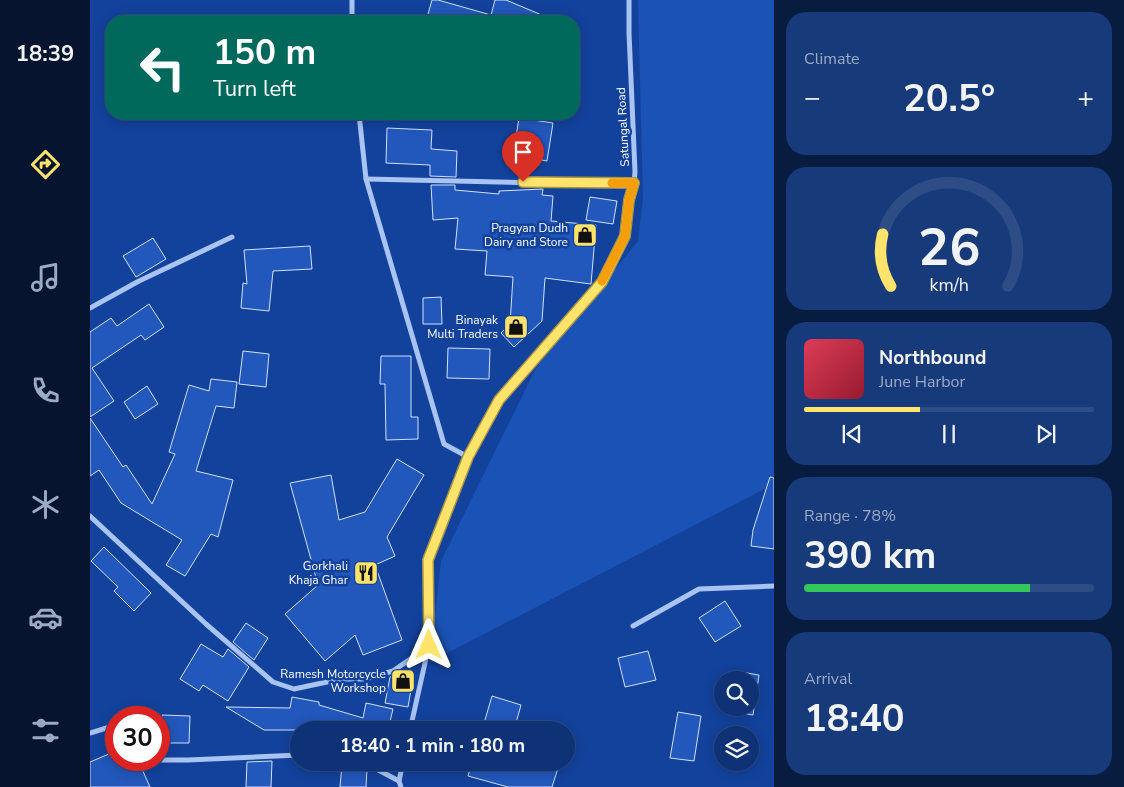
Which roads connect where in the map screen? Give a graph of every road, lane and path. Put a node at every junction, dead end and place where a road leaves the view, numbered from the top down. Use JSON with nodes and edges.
{"nodes":[{"id":1,"x":352,"y":0,"type":"edge"},
{"id":2,"x":629,"y":0,"type":"edge"},
{"id":3,"x":352,"y":15,"type":"edge"},
{"id":4,"x":360,"y":120,"type":"edge"},
{"id":5,"x":366,"y":179,"type":"junction"},
{"id":6,"x":634,"y":183,"type":"junction"},
{"id":7,"x":232,"y":237,"type":"dead end"},
{"id":8,"x":90,"y":308,"type":"edge"},
{"id":9,"x":468,"y":457,"type":"junction"},
{"id":10,"x":90,"y":516,"type":"edge"},
{"id":11,"x":774,"y":586,"type":"edge"},
{"id":12,"x":633,"y":626,"type":"dead end"},
{"id":13,"x":429,"y":645,"type":"junction"},
{"id":14,"x":412,"y":721,"type":"edge"},
{"id":15,"x":105,"y":728,"type":"edge"},
{"id":16,"x":90,"y":733,"type":"edge"},
{"id":17,"x":290,"y":755,"type":"edge"},
{"id":18,"x":170,"y":760,"type":"edge"},
{"id":19,"x":380,"y":771,"type":"edge"},
{"id":20,"x":401,"y":771,"type":"edge"},
{"id":21,"x":399,"y":781,"type":"junction"},
{"id":22,"x":401,"y":787,"type":"edge"}],
"edges":[{"from":1,"to":3,"type":"street"},
{"from":2,"to":6,"type":"street","name":"Satungal Road"},
{"from":4,"to":5,"type":"street"},
{"from":5,"to":6,"type":"street"},
{"from":5,"to":9,"type":"street"},
{"from":6,"to":9,"type":"street","name":"Satungal Road"},
{"from":7,"to":8,"type":"street"},
{"from":9,"to":13,"type":"street","name":"Satungal Road"},
{"from":10,"to":13,"type":"street"},
{"from":11,"to":12,"type":"street"},
{"from":13,"to":14,"type":"street","name":"Satungal Road"},
{"from":15,"to":16,"type":"street"},
{"from":17,"to":18,"type":"street"},
{"from":19,"to":21,"type":"street"},
{"from":20,"to":21,"type":"street"},
{"from":21,"to":22,"type":"street"}]}
